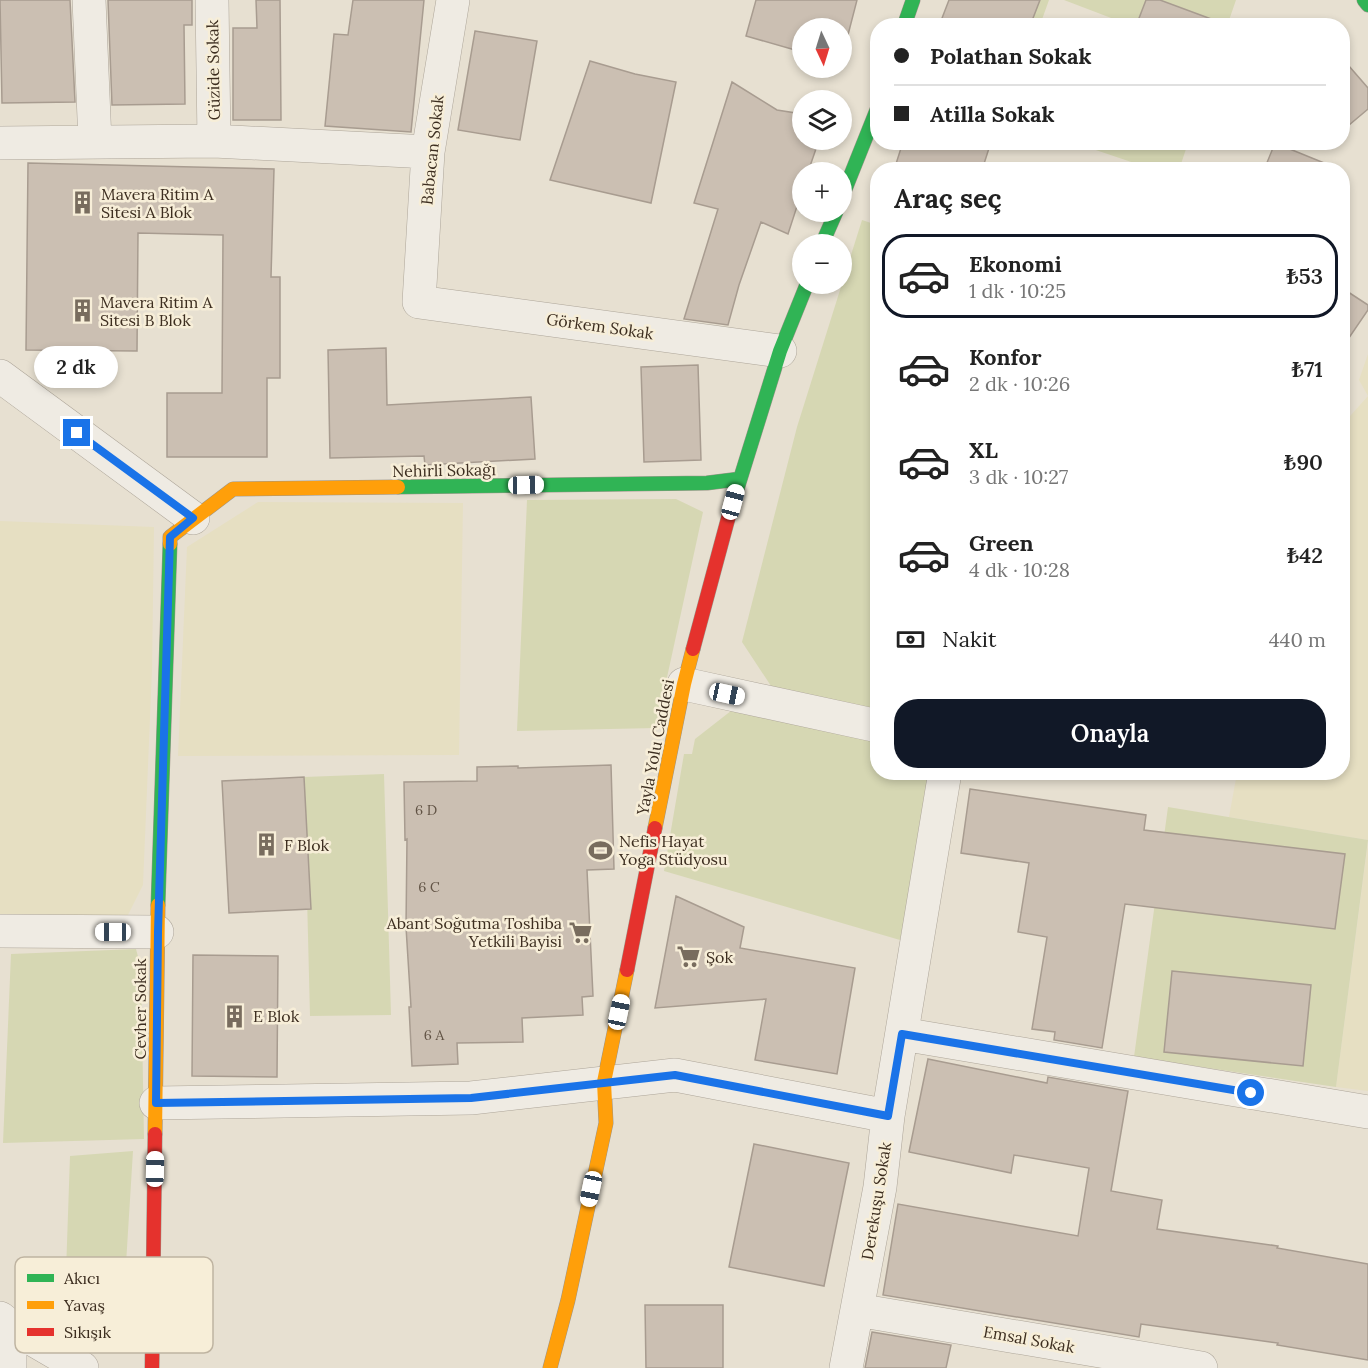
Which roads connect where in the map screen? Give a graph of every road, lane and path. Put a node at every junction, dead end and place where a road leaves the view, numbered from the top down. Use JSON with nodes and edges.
{"nodes":[{"id":1,"x":89,"y":0,"type":"edge"},
{"id":2,"x":212,"y":0,"type":"edge"},
{"id":3,"x":453,"y":0,"type":"edge"},
{"id":4,"x":913,"y":0,"type":"edge"},
{"id":5,"x":1364,"y":0,"type":"edge"},
{"id":6,"x":1368,"y":5,"type":"edge"},
{"id":7,"x":907,"y":18,"type":"edge"},
{"id":8,"x":870,"y":127,"type":"edge"},
{"id":9,"x":214,"y":141,"type":"junction"},
{"id":10,"x":0,"y":142,"type":"edge"},
{"id":11,"x":95,"y":142,"type":"junction"},
{"id":12,"x":428,"y":152,"type":"junction"},
{"id":13,"x":852,"y":172,"type":"edge"},
{"id":14,"x":803,"y":294,"type":"edge"},
{"id":15,"x":420,"y":302,"type":"joint"},
{"id":16,"x":780,"y":351,"type":"junction"},
{"id":17,"x":0,"y":376,"type":"edge"},
{"id":18,"x":740,"y":479,"type":"junction"},
{"id":19,"x":193,"y":518,"type":"junction"},
{"id":20,"x":684,"y":684,"type":"junction"},
{"id":21,"x":870,"y":724,"type":"edge"},
{"id":22,"x":944,"y":780,"type":"edge"},
{"id":23,"x":0,"y":931,"type":"edge"},
{"id":24,"x":158,"y":932,"type":"junction"},
{"id":25,"x":902,"y":1034,"type":"junction"},
{"id":26,"x":604,"y":1082,"type":"junction"},
{"id":27,"x":156,"y":1103,"type":"junction"},
{"id":28,"x":1368,"y":1112,"type":"edge"},
{"id":29,"x":888,"y":1116,"type":"junction"},
{"id":30,"x":154,"y":1257,"type":"edge"},
{"id":31,"x":857,"y":1310,"type":"junction"},
{"id":32,"x":5,"y":1322,"type":"edge"},
{"id":33,"x":56,"y":1353,"type":"edge"},
{"id":34,"x":152,"y":1353,"type":"edge"},
{"id":35,"x":10,"y":1368,"type":"edge"},
{"id":36,"x":81,"y":1368,"type":"edge"},
{"id":37,"x":152,"y":1368,"type":"edge"},
{"id":38,"x":550,"y":1368,"type":"edge"},
{"id":39,"x":846,"y":1368,"type":"edge"},
{"id":40,"x":1201,"y":1368,"type":"edge"}],
"edges":[{"from":1,"to":11,"type":"street"},
{"from":2,"to":9,"type":"street","name":"Güzide Sokak"},
{"from":3,"to":12,"type":"street","name":"Babacan Sokak"},
{"from":4,"to":7,"type":"street"},
{"from":5,"to":6,"type":"street"},
{"from":8,"to":13,"type":"street"},
{"from":9,"to":11,"type":"street"},
{"from":9,"to":12,"type":"street"},
{"from":10,"to":11,"type":"street"},
{"from":12,"to":15,"type":"street","name":"Babacan Sokak"},
{"from":14,"to":16,"type":"street","name":"Yayla Yolu Caddesi"},
{"from":15,"to":16,"type":"street","name":"Görkem Sokak"},
{"from":16,"to":18,"type":"street","name":"Yayla Yolu Caddesi"},
{"from":17,"to":19,"type":"street"},
{"from":18,"to":19,"type":"street","name":"Nehirli Sokağı"},
{"from":18,"to":20,"type":"street","name":"Yayla Yolu Caddesi"},
{"from":19,"to":24,"type":"street","name":"Cevher Sokak"},
{"from":20,"to":21,"type":"street"},
{"from":20,"to":26,"type":"street","name":"Yayla Yolu Caddesi"},
{"from":22,"to":25,"type":"street","name":"Derekuşu Sokak"},
{"from":23,"to":24,"type":"street"},
{"from":24,"to":27,"type":"street","name":"Cevher Sokak"},
{"from":25,"to":28,"type":"street"},
{"from":25,"to":29,"type":"street","name":"Derekuşu Sokak"},
{"from":26,"to":27,"type":"street"},
{"from":26,"to":29,"type":"street"},
{"from":26,"to":38,"type":"street","name":"Yayla Yolu Caddesi"},
{"from":27,"to":30,"type":"street","name":"Cevher Sokak"},
{"from":29,"to":31,"type":"street","name":"Derekuşu Sokak"},
{"from":31,"to":39,"type":"street","name":"Derekuşu Sokak"},
{"from":31,"to":40,"type":"street","name":"Emsal Sokak"},
{"from":32,"to":35,"type":"street"},
{"from":33,"to":36,"type":"street"},
{"from":34,"to":37,"type":"street","name":"Cevher Sokak"}]}
